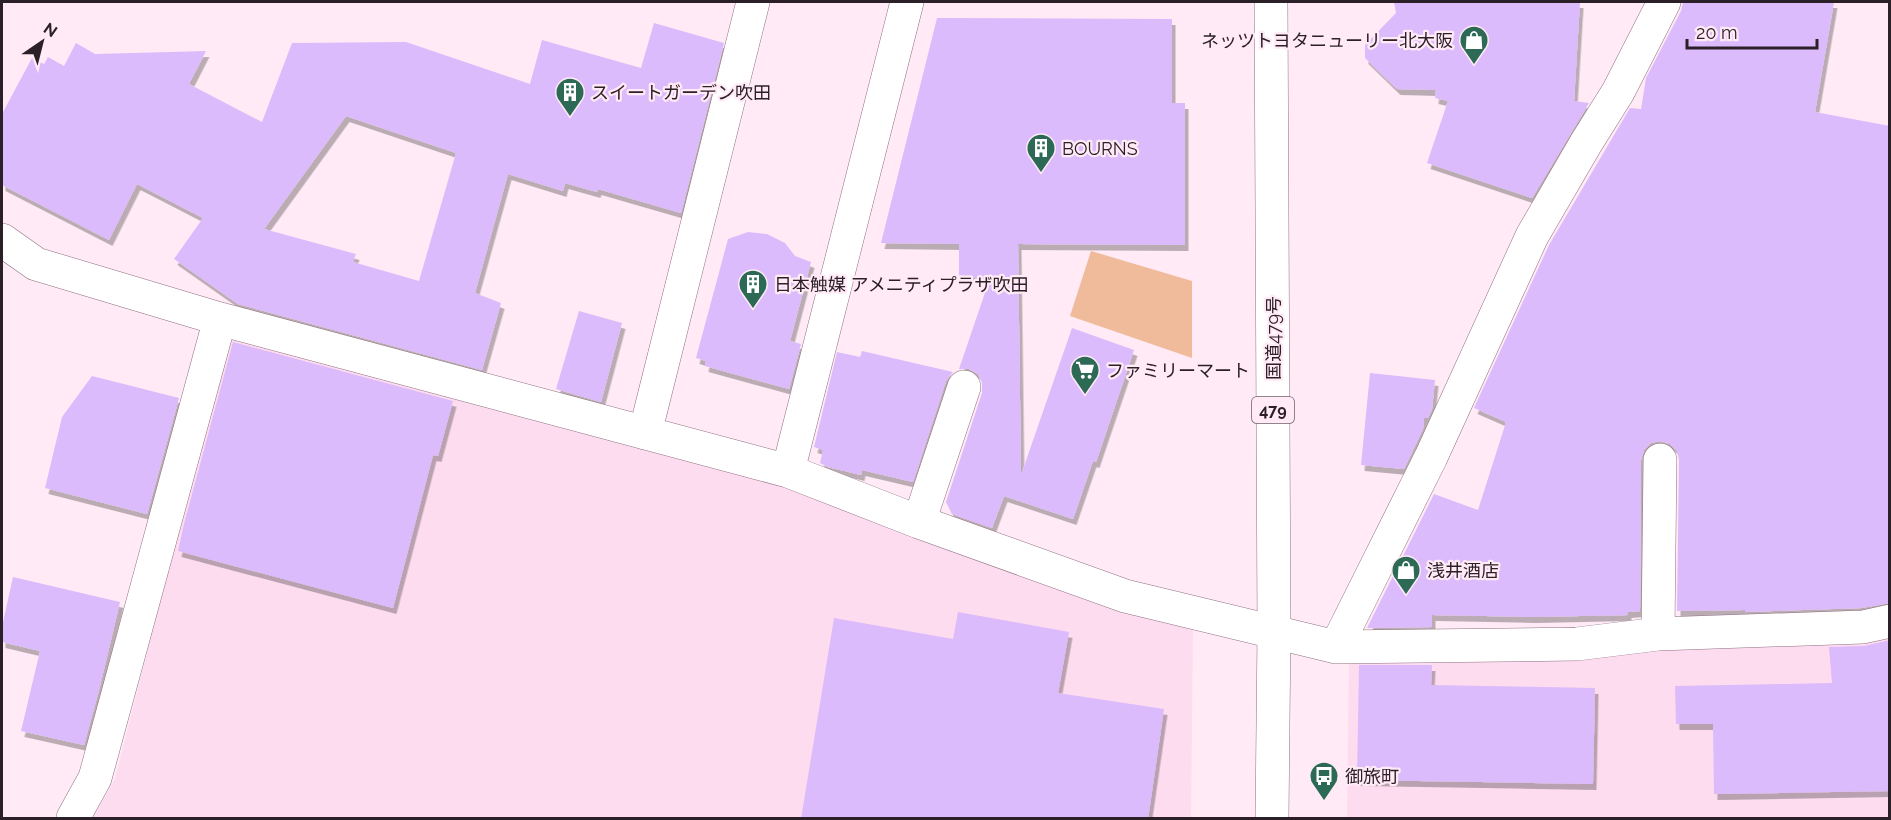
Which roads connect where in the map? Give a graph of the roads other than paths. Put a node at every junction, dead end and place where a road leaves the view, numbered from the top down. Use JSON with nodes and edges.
{"nodes":[{"id":1,"x":753,"y":2,"type":"edge"},
{"id":2,"x":907,"y":2,"type":"edge"},
{"id":3,"x":1271,"y":2,"type":"edge"},
{"id":4,"x":1664,"y":2,"type":"edge"},
{"id":5,"x":2,"y":240,"type":"edge"},
{"id":6,"x":220,"y":319,"type":"junction"},
{"id":7,"x":964,"y":387,"type":"dead end"},
{"id":8,"x":645,"y":433,"type":"junction"},
{"id":9,"x":1660,"y":460,"type":"dead end"},
{"id":10,"x":788,"y":471,"type":"junction"},
{"id":11,"x":919,"y":522,"type":"junction"},
{"id":12,"x":1890,"y":621,"type":"edge"},
{"id":13,"x":1274,"y":631,"type":"junction"},
{"id":14,"x":1658,"y":634,"type":"junction"},
{"id":15,"x":1336,"y":647,"type":"junction"},
{"id":16,"x":73,"y":819,"type":"edge"},
{"id":17,"x":1272,"y":819,"type":"edge"}],
"edges":[{"from":1,"to":8,"type":"main road"},
{"from":2,"to":10,"type":"main road"},
{"from":3,"to":13,"type":"main road","name":"国道479号","number":"479"},
{"from":4,"to":15,"type":"main road"},
{"from":5,"to":6,"type":"main road"},
{"from":6,"to":8,"type":"main road"},
{"from":6,"to":16,"type":"main road"},
{"from":7,"to":11,"type":"main road"},
{"from":8,"to":10,"type":"main road"},
{"from":9,"to":14,"type":"main road"},
{"from":10,"to":11,"type":"main road"},
{"from":11,"to":13,"type":"main road"},
{"from":12,"to":14,"type":"main road"},
{"from":13,"to":15,"type":"main road"},
{"from":13,"to":17,"type":"main road","name":"国道479号","number":"479"},
{"from":14,"to":15,"type":"main road"}]}
